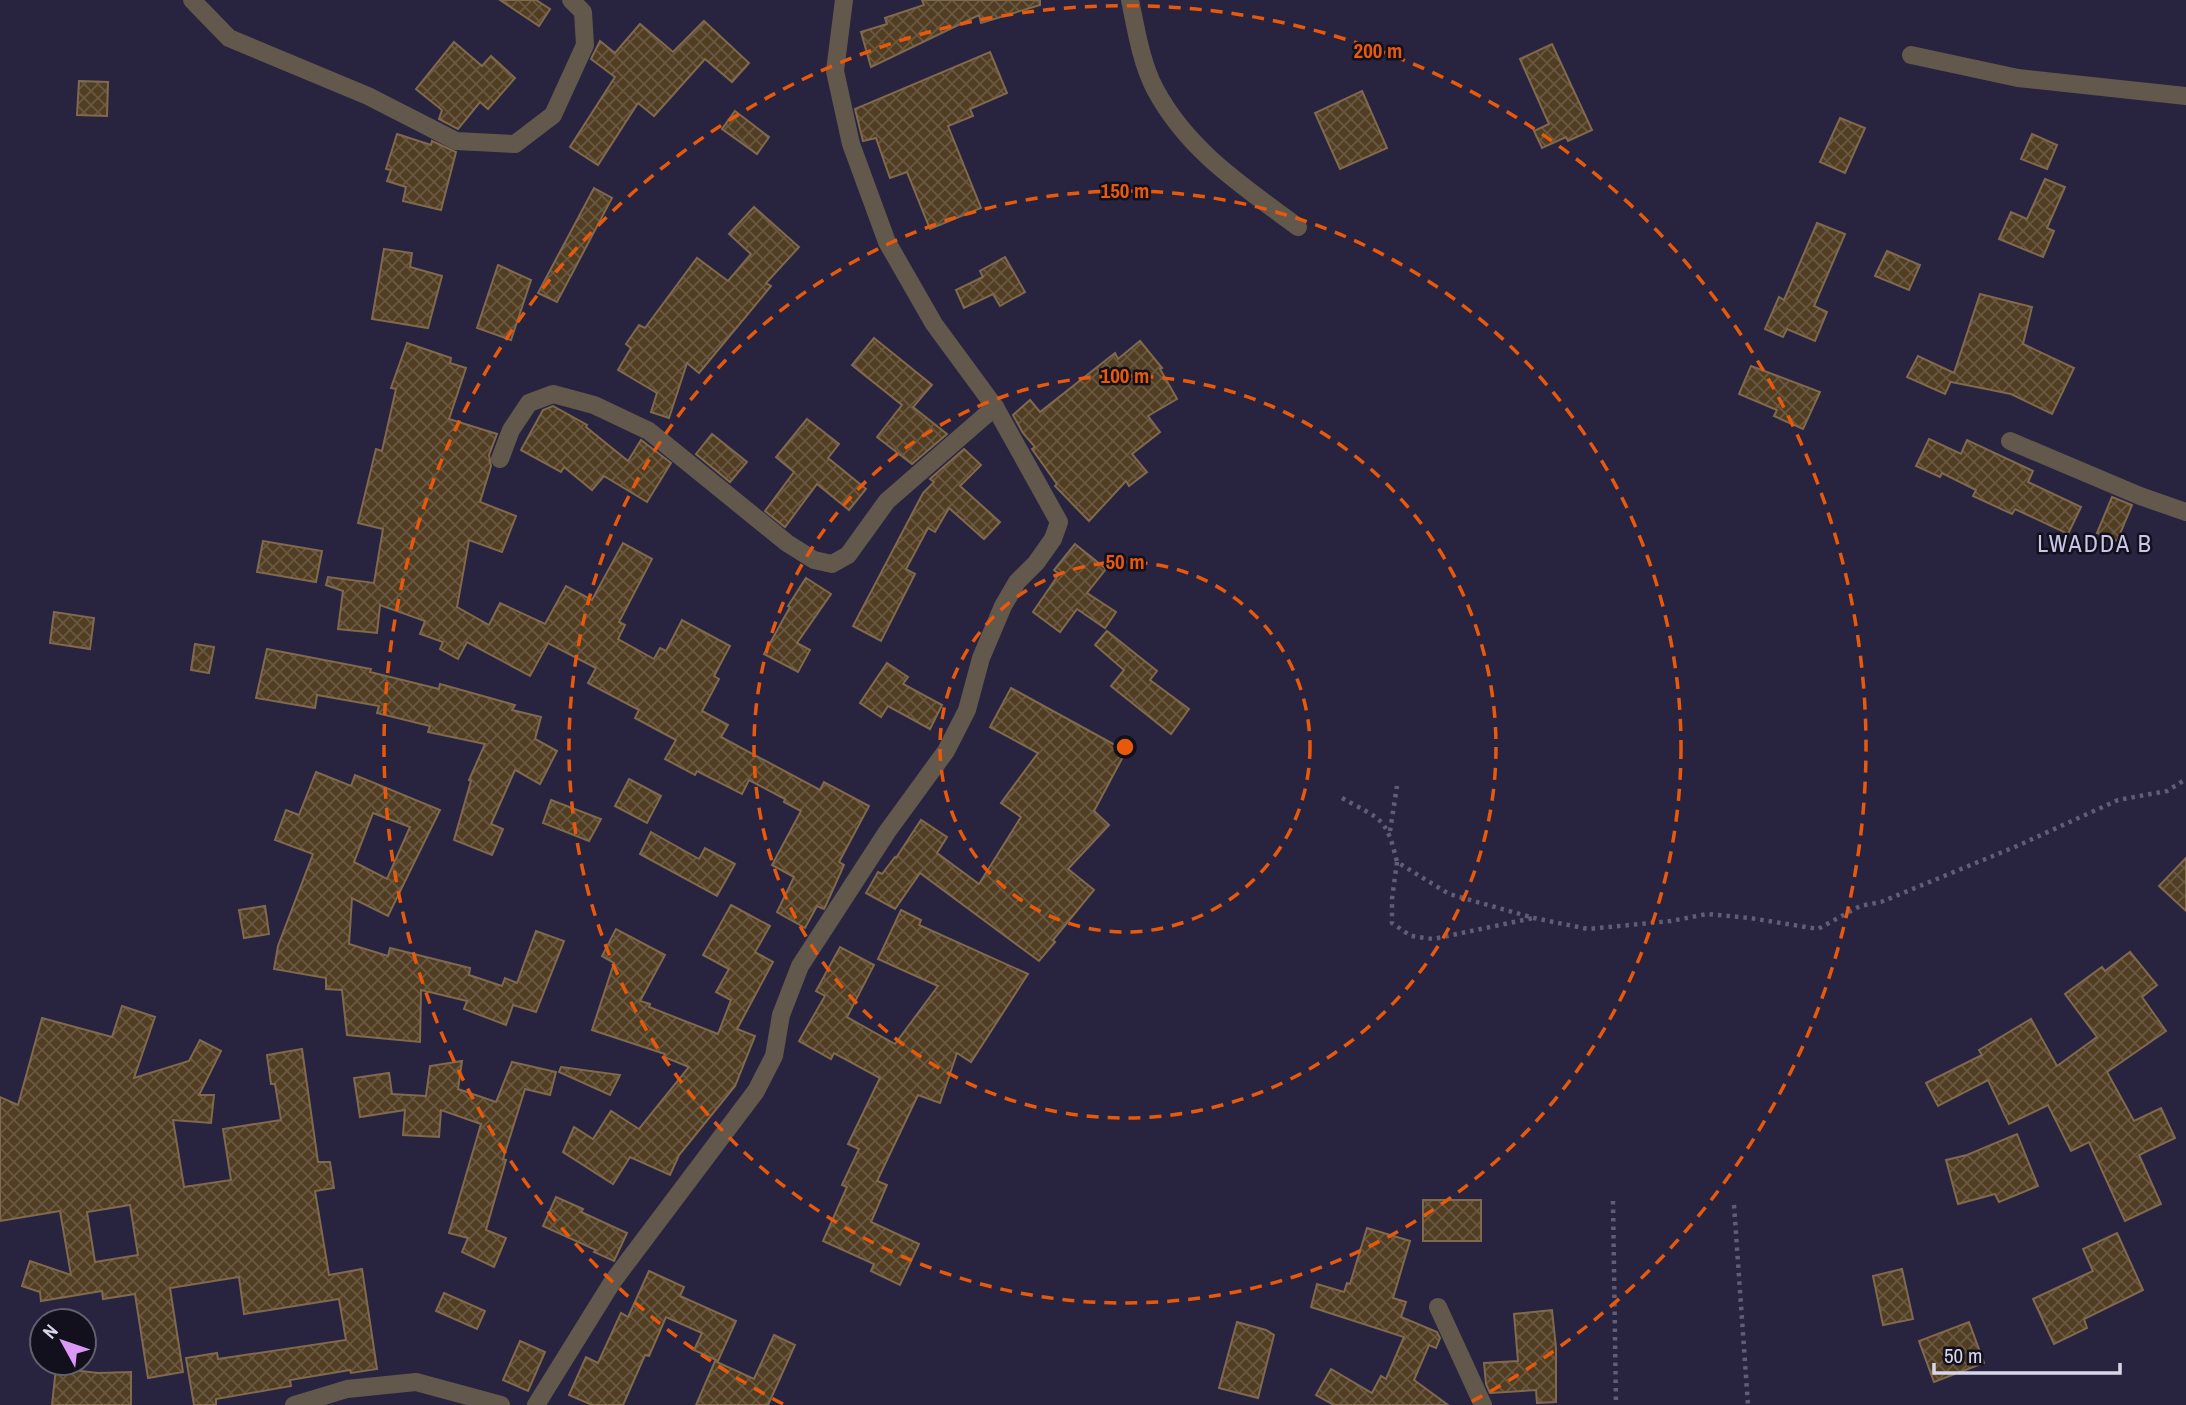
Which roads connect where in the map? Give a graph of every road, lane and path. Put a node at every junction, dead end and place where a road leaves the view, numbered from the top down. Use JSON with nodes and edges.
{"nodes":[{"id":1,"x":192,"y":0,"type":"edge"},
{"id":2,"x":571,"y":0,"type":"edge"},
{"id":3,"x":844,"y":0,"type":"edge"},
{"id":4,"x":1130,"y":0,"type":"edge"},
{"id":5,"x":1911,"y":55,"type":"dead end"},
{"id":6,"x":2186,"y":96,"type":"edge"},
{"id":7,"x":1298,"y":227,"type":"dead end"},
{"id":8,"x":995,"y":407,"type":"junction"},
{"id":9,"x":2010,"y":441,"type":"dead end"},
{"id":10,"x":500,"y":459,"type":"dead end"},
{"id":11,"x":2186,"y":512,"type":"edge"},
{"id":12,"x":2186,"y":779,"type":"edge"},
{"id":13,"x":1396,"y":786,"type":"dead end"},
{"id":14,"x":1342,"y":798,"type":"dead end"},
{"id":15,"x":1390,"y":832,"type":"junction"},
{"id":16,"x":1397,"y":862,"type":"junction"},
{"id":17,"x":1534,"y":918,"type":"junction"},
{"id":18,"x":1613,"y":1201,"type":"dead end"},
{"id":19,"x":1734,"y":1205,"type":"dead end"},
{"id":20,"x":1438,"y":1307,"type":"dead end"},
{"id":21,"x":294,"y":1405,"type":"edge"},
{"id":22,"x":501,"y":1405,"type":"edge"},
{"id":23,"x":536,"y":1405,"type":"edge"},
{"id":24,"x":1483,"y":1405,"type":"edge"},
{"id":25,"x":1616,"y":1405,"type":"edge"},
{"id":26,"x":1748,"y":1405,"type":"edge"}],
"edges":[{"from":1,"to":2,"type":"street"},
{"from":3,"to":8,"type":"street"},
{"from":4,"to":7,"type":"street"},
{"from":5,"to":6,"type":"street"},
{"from":8,"to":10,"type":"street"},
{"from":8,"to":23,"type":"street"},
{"from":9,"to":11,"type":"street"},
{"from":12,"to":17,"type":"path"},
{"from":13,"to":15,"type":"path"},
{"from":14,"to":15,"type":"path"},
{"from":15,"to":16,"type":"path"},
{"from":16,"to":17,"type":"path"},
{"from":16,"to":17,"type":"path"},
{"from":18,"to":25,"type":"path"},
{"from":19,"to":26,"type":"path"},
{"from":20,"to":24,"type":"street"},
{"from":21,"to":22,"type":"street"}]}
